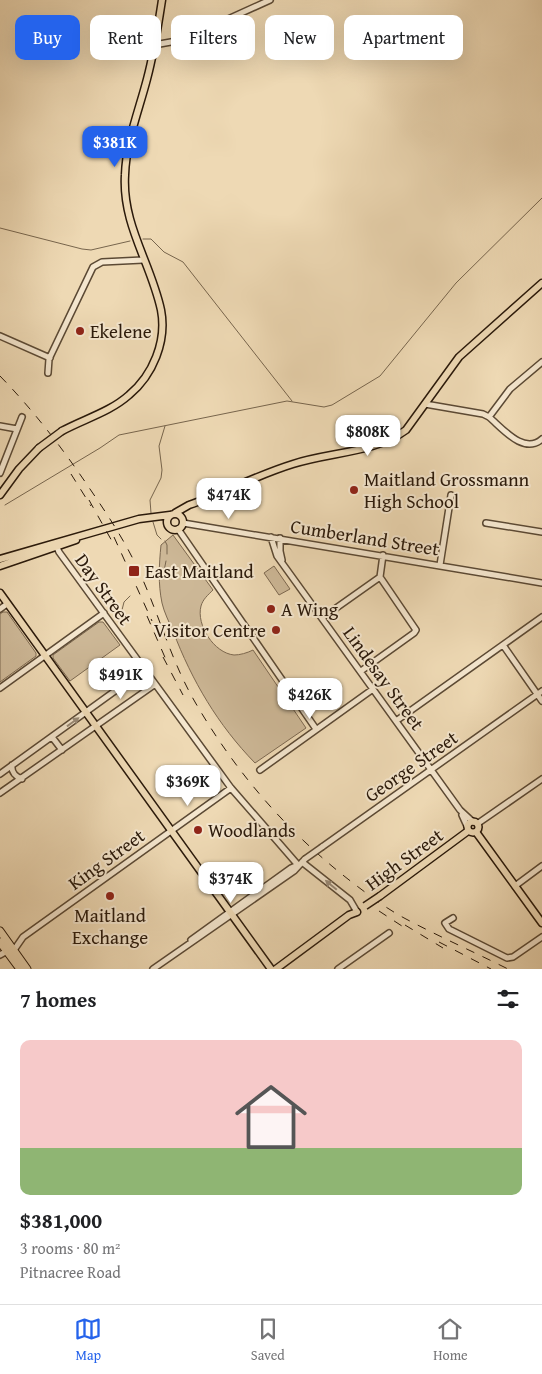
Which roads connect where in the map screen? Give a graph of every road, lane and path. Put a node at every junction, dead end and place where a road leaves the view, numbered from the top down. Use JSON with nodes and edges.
{"nodes":[{"id":1,"x":162,"y":0,"type":"edge"},
{"id":2,"x":270,"y":0,"type":"edge"},
{"id":3,"x":159,"y":15,"type":"edge"},
{"id":4,"x":161,"y":44,"type":"edge"},
{"id":5,"x":151,"y":60,"type":"edge"},
{"id":6,"x":143,"y":260,"type":"junction"},
{"id":7,"x":542,"y":282,"type":"edge"},
{"id":8,"x":0,"y":336,"type":"edge"},
{"id":9,"x":50,"y":358,"type":"junction"},
{"id":10,"x":542,"y":362,"type":"edge"},
{"id":11,"x":48,"y":373,"type":"dead end"},
{"id":12,"x":425,"y":404,"type":"junction"},
{"id":13,"x":22,"y":417,"type":"dead end"},
{"id":14,"x":488,"y":417,"type":"junction"},
{"id":15,"x":0,"y":426,"type":"edge"},
{"id":16,"x":17,"y":429,"type":"junction"},
{"id":17,"x":542,"y":439,"type":"edge"},
{"id":18,"x":0,"y":472,"type":"edge"},
{"id":19,"x":0,"y":495,"type":"edge"},
{"id":20,"x":451,"y":495,"type":"dead end"},
{"id":21,"x":195,"y":503,"type":"junction"},
{"id":22,"x":172,"y":514,"type":"junction"},
{"id":23,"x":156,"y":518,"type":"junction"},
{"id":24,"x":182,"y":520,"type":"junction"},
{"id":25,"x":486,"y":523,"type":"dead end"},
{"id":26,"x":168,"y":526,"type":"junction"},
{"id":27,"x":178,"y":530,"type":"junction"},
{"id":28,"x":542,"y":532,"type":"edge"},
{"id":29,"x":271,"y":537,"type":"junction"},
{"id":30,"x":280,"y":538,"type":"junction"},
{"id":31,"x":56,"y":545,"type":"junction"},
{"id":32,"x":383,"y":555,"type":"junction"},
{"id":33,"x":0,"y":560,"type":"edge"},
{"id":34,"x":284,"y":564,"type":"junction"},
{"id":35,"x":440,"y":564,"type":"junction"},
{"id":36,"x":0,"y":566,"type":"edge"},
{"id":37,"x":380,"y":577,"type":"junction"},
{"id":38,"x":542,"y":582,"type":"edge"},
{"id":39,"x":0,"y":593,"type":"edge"},
{"id":40,"x":7,"y":604,"type":"junction"},
{"id":41,"x":0,"y":609,"type":"edge"},
{"id":42,"x":104,"y":613,"type":"junction"},
{"id":43,"x":542,"y":617,"type":"edge"},
{"id":44,"x":322,"y":618,"type":"junction"},
{"id":45,"x":503,"y":645,"type":"junction"},
{"id":46,"x":44,"y":655,"type":"junction"},
{"id":47,"x":144,"y":670,"type":"junction"},
{"id":48,"x":360,"y":671,"type":"junction"},
{"id":49,"x":154,"y":685,"type":"junction"},
{"id":50,"x":0,"y":688,"type":"edge"},
{"id":51,"x":373,"y":688,"type":"junction"},
{"id":52,"x":540,"y":693,"type":"edge"},
{"id":53,"x":542,"y":701,"type":"edge"},
{"id":54,"x":86,"y":713,"type":"junction"},
{"id":55,"x":396,"y":721,"type":"junction"},
{"id":56,"x":96,"y":726,"type":"junction"},
{"id":57,"x":316,"y":729,"type":"junction"},
{"id":58,"x":52,"y":737,"type":"junction"},
{"id":59,"x":62,"y":750,"type":"junction"},
{"id":60,"x":12,"y":765,"type":"junction"},
{"id":61,"x":260,"y":770,"type":"dead end"},
{"id":62,"x":431,"y":770,"type":"junction"},
{"id":63,"x":0,"y":774,"type":"edge"},
{"id":64,"x":22,"y":778,"type":"junction"},
{"id":65,"x":542,"y":779,"type":"edge"},
{"id":66,"x":230,"y":788,"type":"junction"},
{"id":67,"x":0,"y":793,"type":"edge"},
{"id":68,"x":472,"y":827,"type":"junction"},
{"id":69,"x":171,"y":831,"type":"junction"},
{"id":70,"x":301,"y":862,"type":"junction"},
{"id":71,"x":542,"y":866,"type":"edge"},
{"id":72,"x":515,"y":886,"type":"junction"},
{"id":73,"x":357,"y":912,"type":"junction"},
{"id":74,"x":230,"y":914,"type":"junction"},
{"id":75,"x":453,"y":918,"type":"dead end"},
{"id":76,"x":542,"y":923,"type":"edge"},
{"id":77,"x":0,"y":932,"type":"edge"},
{"id":78,"x":389,"y":934,"type":"dead end"},
{"id":79,"x":542,"y":937,"type":"edge"},
{"id":80,"x":0,"y":944,"type":"edge"},
{"id":81,"x":7,"y":950,"type":"edge"},
{"id":82,"x":342,"y":968,"type":"edge"},
{"id":83,"x":20,"y":969,"type":"edge"},
{"id":84,"x":27,"y":969,"type":"edge"},
{"id":85,"x":153,"y":969,"type":"edge"},
{"id":86,"x":271,"y":969,"type":"edge"},
{"id":87,"x":276,"y":969,"type":"edge"}],
"edges":[{"from":1,"to":3,"type":"main road"},
{"from":2,"to":4,"type":"street"},
{"from":5,"to":6,"type":"main road"},
{"from":6,"to":9,"type":"street"},
{"from":6,"to":19,"type":"main road","bridge":true},
{"from":7,"to":12,"type":"main road"},
{"from":8,"to":9,"type":"street"},
{"from":9,"to":11,"type":"street"},
{"from":10,"to":14,"type":"street"},
{"from":12,"to":14,"type":"street"},
{"from":12,"to":21,"type":"main road"},
{"from":13,"to":16,"type":"street"},
{"from":14,"to":17,"type":"street"},
{"from":15,"to":16,"type":"street"},
{"from":16,"to":18,"type":"street"},
{"from":20,"to":35,"type":"street"},
{"from":21,"to":22,"type":"main road"},
{"from":21,"to":24,"type":"main road"},
{"from":22,"to":23,"type":"main road"},
{"from":22,"to":24,"type":"main road"},
{"from":22,"to":26,"type":"main road"},
{"from":23,"to":26,"type":"main road"},
{"from":23,"to":31,"type":"main road"},
{"from":24,"to":27,"type":"main road"},
{"from":24,"to":29,"type":"street","name":"Cumberland Street"},
{"from":25,"to":28,"type":"street"},
{"from":26,"to":27,"type":"main road"},
{"from":27,"to":57,"type":"street"},
{"from":29,"to":30,"type":"street","name":"Cumberland Street"},
{"from":29,"to":34,"type":"street","name":"Lindesay Street"},
{"from":30,"to":32,"type":"street","name":"Cumberland Street"},
{"from":30,"to":34,"type":"street","name":"Lindesay Street"},
{"from":31,"to":33,"type":"main road"},
{"from":31,"to":36,"type":"main road"},
{"from":31,"to":42,"type":"street","name":"Day Street"},
{"from":32,"to":35,"type":"street","name":"Cumberland Street"},
{"from":32,"to":37,"type":"street"},
{"from":34,"to":44,"type":"street","name":"Lindesay Street"},
{"from":35,"to":38,"type":"street","name":"Cumberland Street"},
{"from":37,"to":44,"type":"street"},
{"from":37,"to":48,"type":"street"},
{"from":39,"to":40,"type":"main road"},
{"from":40,"to":41,"type":"street"},
{"from":40,"to":46,"type":"main road"},
{"from":42,"to":46,"type":"street"},
{"from":42,"to":47,"type":"street","name":"Day Street"},
{"from":43,"to":45,"type":"street"},
{"from":44,"to":48,"type":"street","name":"Lindesay Street"},
{"from":45,"to":52,"type":"street"},
{"from":45,"to":55,"type":"street"},
{"from":46,"to":50,"type":"street"},
{"from":46,"to":54,"type":"main road"},
{"from":47,"to":49,"type":"street","name":"Day Street"},
{"from":47,"to":54,"type":"street"},
{"from":48,"to":51,"type":"street","name":"Lindesay Street"},
{"from":49,"to":56,"type":"street"},
{"from":49,"to":66,"type":"street","name":"Day Street"},
{"from":51,"to":55,"type":"street","name":"Lindesay Street"},
{"from":51,"to":57,"type":"street"},
{"from":52,"to":53,"type":"street"},
{"from":52,"to":62,"type":"street","name":"George Street"},
{"from":54,"to":56,"type":"main road"},
{"from":58,"to":54,"type":"street","one_way":true},
{"from":55,"to":62,"type":"street","name":"Lindesay Street"},
{"from":56,"to":59,"type":"street"},
{"from":56,"to":69,"type":"main road"},
{"from":57,"to":61,"type":"street"},
{"from":58,"to":59,"type":"street"},
{"from":58,"to":60,"type":"street"},
{"from":59,"to":64,"type":"street"},
{"from":60,"to":63,"type":"street"},
{"from":60,"to":64,"type":"street"},
{"from":62,"to":68,"type":"street","name":"Lindesay Street"},
{"from":62,"to":70,"type":"street","name":"George Street","bridge":true},
{"from":64,"to":67,"type":"street"},
{"from":65,"to":68,"type":"street","name":"High Street"},
{"from":66,"to":69,"type":"street","name":"King Street"},
{"from":66,"to":70,"type":"street","name":"Day Street"},
{"from":68,"to":72,"type":"main road","name":"Lindesay Street"},
{"from":68,"to":73,"type":"main road","name":"High Street","bridge":true},
{"from":69,"to":74,"type":"main road"},
{"from":69,"to":81,"type":"street","name":"King Street"},
{"from":73,"to":70,"type":"street","name":"Day Street","one_way":true},
{"from":70,"to":74,"type":"street","name":"George Street"},
{"from":71,"to":72,"type":"street"},
{"from":72,"to":76,"type":"main road","name":"Lindesay Street"},
{"from":73,"to":87,"type":"main road","name":"High Street"},
{"from":74,"to":85,"type":"street","name":"George Street"},
{"from":74,"to":86,"type":"main road"},
{"from":75,"to":79,"type":"street"},
{"from":77,"to":81,"type":"highway"},
{"from":78,"to":82,"type":"street"},
{"from":80,"to":81,"type":"highway"},
{"from":81,"to":83,"type":"highway"},
{"from":81,"to":84,"type":"highway"}]}
